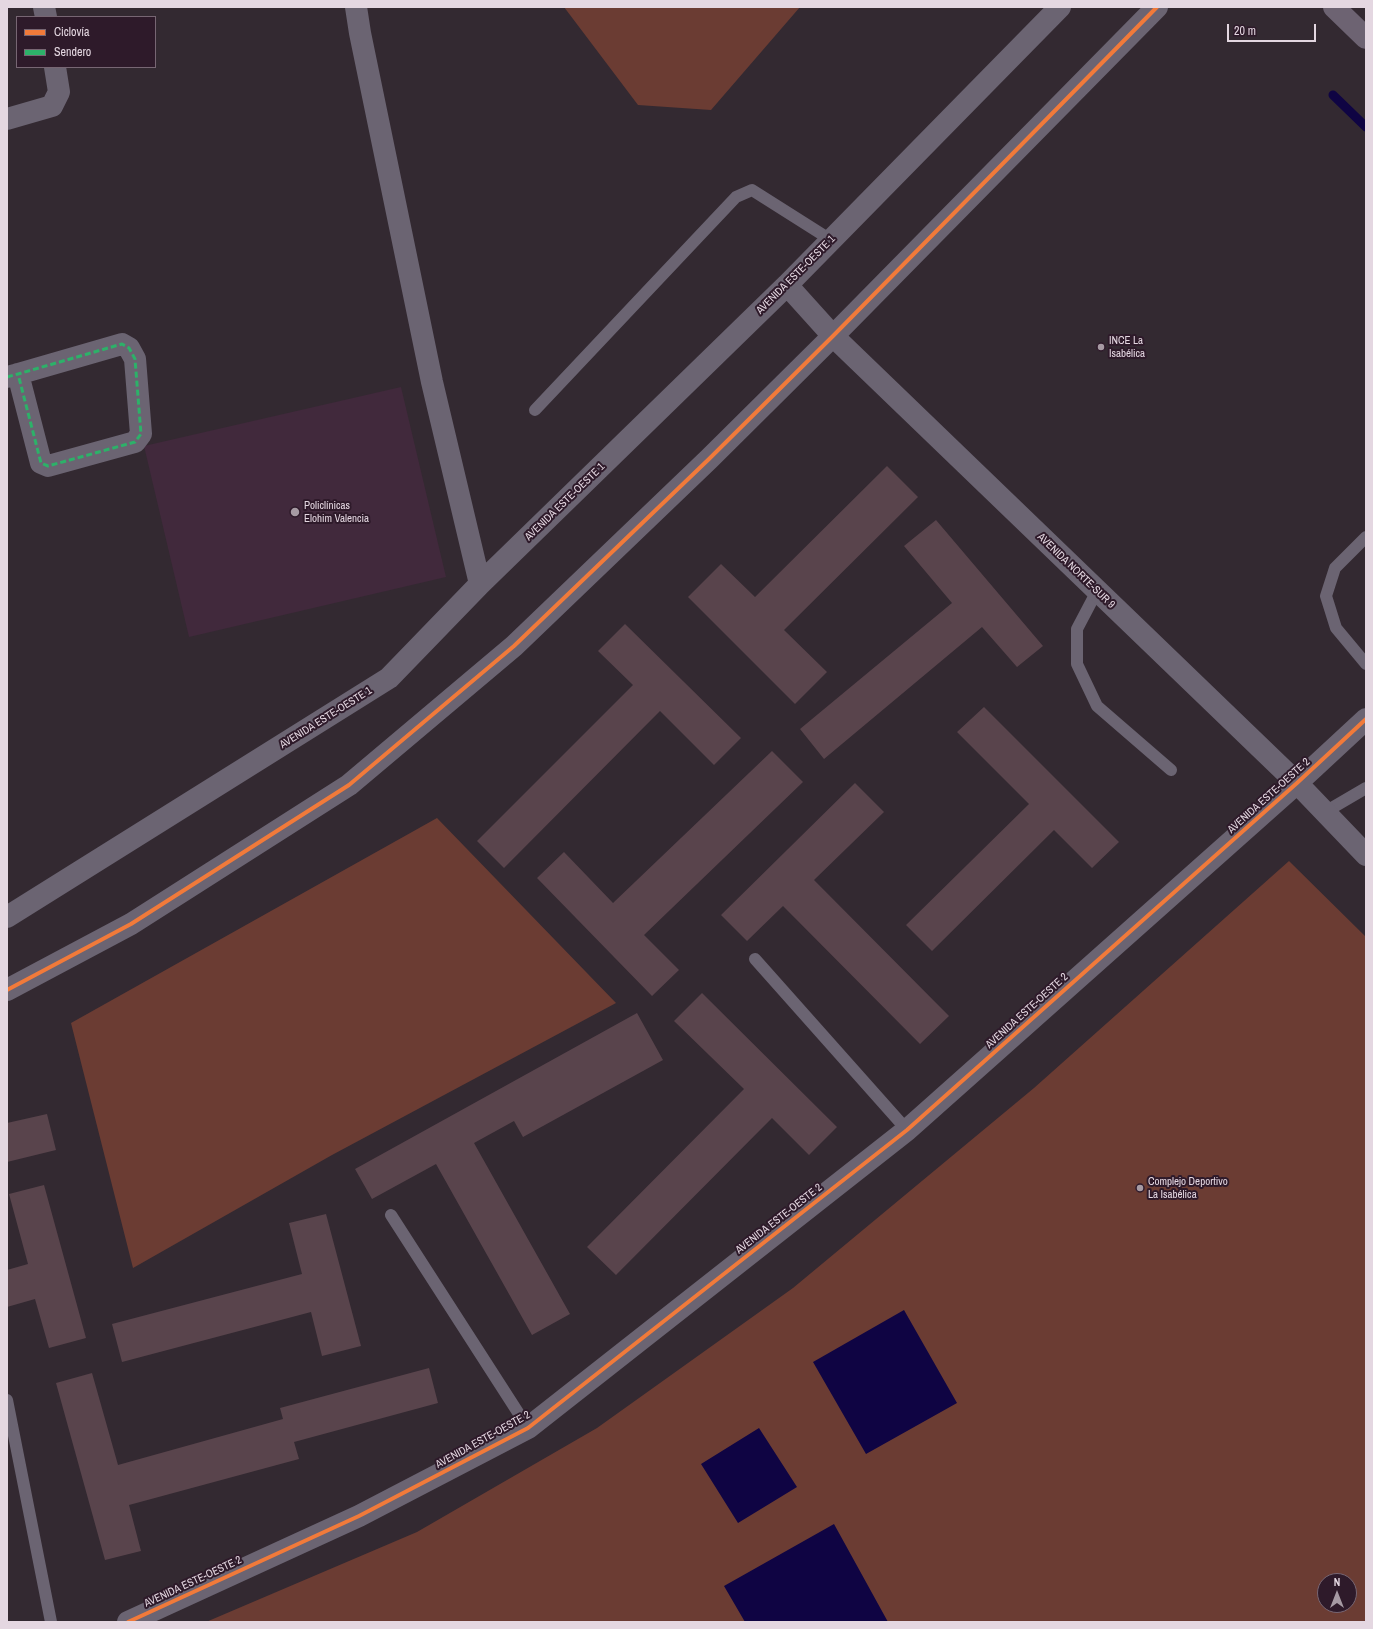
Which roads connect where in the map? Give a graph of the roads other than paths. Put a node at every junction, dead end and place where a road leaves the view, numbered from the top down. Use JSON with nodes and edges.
{"nodes":[{"id":1,"x":356,"y":7,"type":"edge"},
{"id":2,"x":1060,"y":7,"type":"edge"},
{"id":3,"x":1158,"y":7,"type":"edge"},
{"id":4,"x":1334,"y":7,"type":"edge"},
{"id":5,"x":1366,"y":38,"type":"edge"},
{"id":6,"x":54,"y":68,"type":"edge"},
{"id":7,"x":7,"y":119,"type":"edge"},
{"id":8,"x":831,"y":240,"type":"junction"},
{"id":9,"x":787,"y":285,"type":"junction"},
{"id":10,"x":833,"y":336,"type":"junction"},
{"id":11,"x":12,"y":375,"type":"edge"},
{"id":12,"x":535,"y":410,"type":"dead end"},
{"id":13,"x":1366,"y":537,"type":"edge"},
{"id":14,"x":480,"y":584,"type":"junction"},
{"id":15,"x":1097,"y":591,"type":"junction"},
{"id":16,"x":1366,"y":664,"type":"edge"},
{"id":17,"x":1366,"y":719,"type":"edge"},
{"id":18,"x":1171,"y":770,"type":"dead end"},
{"id":19,"x":1297,"y":783,"type":"junction"},
{"id":20,"x":1366,"y":788,"type":"edge"},
{"id":21,"x":1325,"y":812,"type":"junction"},
{"id":22,"x":1366,"y":856,"type":"edge"},
{"id":23,"x":7,"y":917,"type":"edge"},
{"id":24,"x":755,"y":959,"type":"dead end"},
{"id":25,"x":7,"y":990,"type":"edge"},
{"id":26,"x":907,"y":1130,"type":"junction"},
{"id":27,"x":391,"y":1214,"type":"dead end"},
{"id":28,"x":7,"y":1400,"type":"edge"},
{"id":29,"x":528,"y":1428,"type":"junction"},
{"id":30,"x":51,"y":1622,"type":"edge"},
{"id":31,"x":128,"y":1622,"type":"edge"}],
"edges":[{"from":1,"to":14,"type":"street"},
{"from":2,"to":8,"type":"street","name":"AVENIDA ESTE-OESTE 1"},
{"from":3,"to":10,"type":"street"},
{"from":4,"to":5,"type":"main road"},
{"from":6,"to":7,"type":"street"},
{"from":8,"to":9,"type":"street","name":"AVENIDA ESTE-OESTE 1"},
{"from":8,"to":12,"type":"lane"},
{"from":9,"to":10,"type":"street","name":"AVENIDA NORTE-SUR 9"},
{"from":9,"to":14,"type":"street","name":"AVENIDA ESTE-OESTE 1"},
{"from":10,"to":15,"type":"street","name":"AVENIDA NORTE-SUR 9"},
{"from":10,"to":25,"type":"street"},
{"from":11,"to":11,"type":"street"},
{"from":13,"to":16,"type":"lane"},
{"from":14,"to":23,"type":"street","name":"AVENIDA ESTE-OESTE 1"},
{"from":15,"to":18,"type":"lane"},
{"from":15,"to":19,"type":"street","name":"AVENIDA NORTE-SUR 9"},
{"from":17,"to":19,"type":"street","name":"AVENIDA ESTE-OESTE 2"},
{"from":19,"to":21,"type":"street","name":"AVENIDA NORTE-SUR 9"},
{"from":19,"to":26,"type":"street","name":"AVENIDA ESTE-OESTE 2"},
{"from":20,"to":21,"type":"lane"},
{"from":21,"to":22,"type":"street","name":"AVENIDA NORTE-SUR 9"},
{"from":24,"to":26,"type":"lane"},
{"from":26,"to":29,"type":"street","name":"AVENIDA ESTE-OESTE 2"},
{"from":27,"to":29,"type":"lane"},
{"from":28,"to":30,"type":"lane"},
{"from":29,"to":31,"type":"street","name":"AVENIDA ESTE-OESTE 2"}]}
